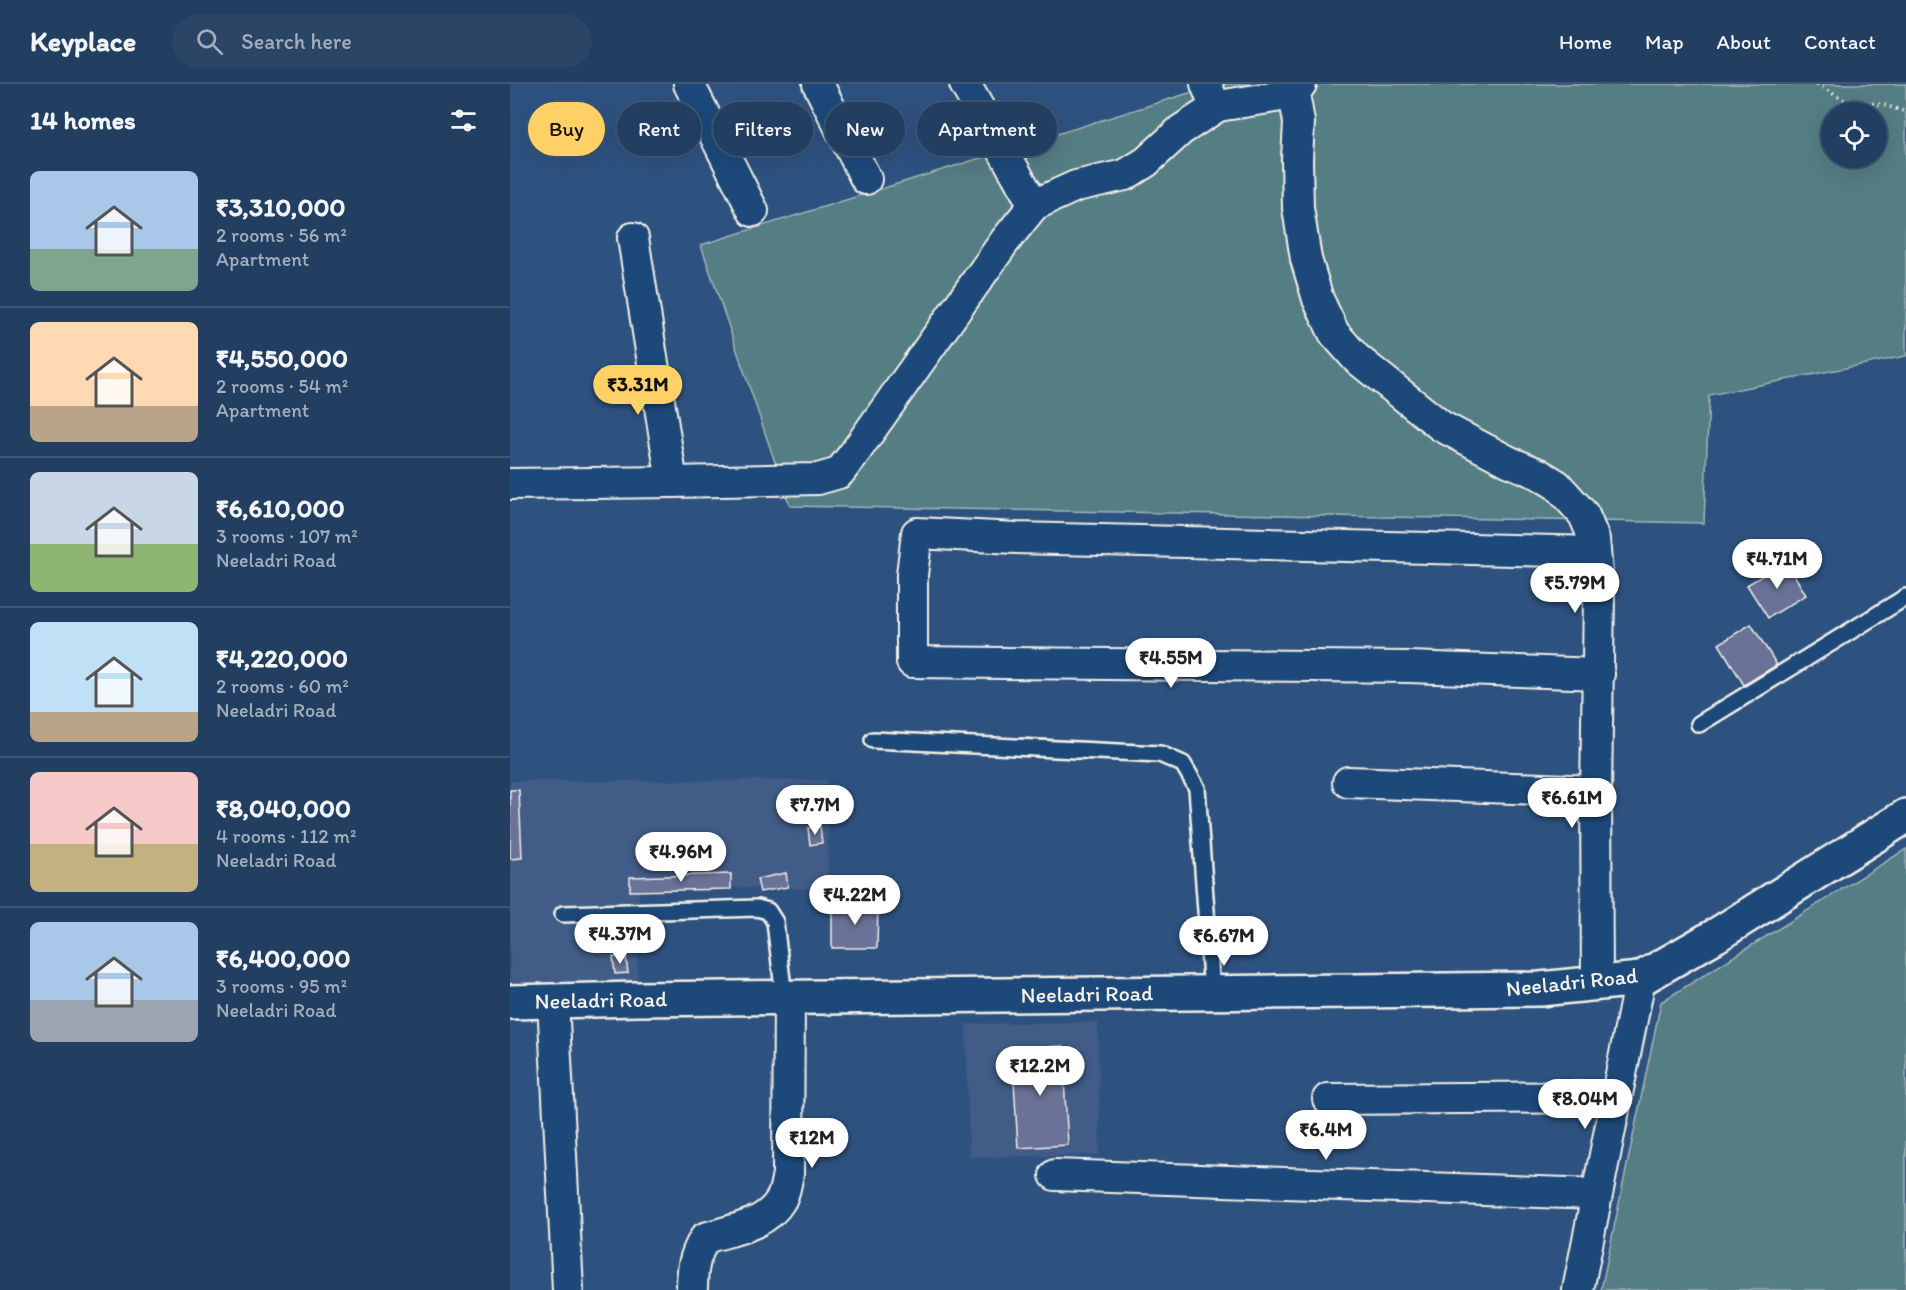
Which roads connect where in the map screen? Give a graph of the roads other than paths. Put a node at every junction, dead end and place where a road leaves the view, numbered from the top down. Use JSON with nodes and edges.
{"nodes":[{"id":1,"x":689,"y":84,"type":"edge"},
{"id":2,"x":818,"y":84,"type":"edge"},
{"id":3,"x":965,"y":84,"type":"edge"},
{"id":4,"x":1297,"y":89,"type":"edge"},
{"id":5,"x":1212,"y":95,"type":"edge"},
{"id":6,"x":866,"y":178,"type":"dead end"},
{"id":7,"x":1034,"y":205,"type":"junction"},
{"id":8,"x":753,"y":211,"type":"dead end"},
{"id":9,"x":633,"y":238,"type":"dead end"},
{"id":10,"x":672,"y":482,"type":"junction"},
{"id":11,"x":510,"y":484,"type":"edge"},
{"id":12,"x":1595,"y":552,"type":"junction"},
{"id":13,"x":1906,"y":597,"type":"edge"},
{"id":14,"x":1599,"y":674,"type":"junction"},
{"id":15,"x":1699,"y":724,"type":"dead end"},
{"id":16,"x":873,"y":741,"type":"dead end"},
{"id":17,"x":1348,"y":782,"type":"dead end"},
{"id":18,"x":1596,"y":791,"type":"junction"},
{"id":19,"x":1906,"y":816,"type":"edge"},
{"id":20,"x":563,"y":914,"type":"dead end"},
{"id":21,"x":1640,"y":979,"type":"junction"},
{"id":22,"x":1597,"y":983,"type":"junction"},
{"id":23,"x":1212,"y":992,"type":"junction"},
{"id":24,"x":786,"y":997,"type":"junction"},
{"id":25,"x":553,"y":1001,"type":"junction"},
{"id":26,"x":510,"y":1002,"type":"edge"},
{"id":27,"x":1617,"y":1097,"type":"junction"},
{"id":28,"x":1328,"y":1099,"type":"dead end"},
{"id":29,"x":1055,"y":1175,"type":"dead end"},
{"id":30,"x":1596,"y":1194,"type":"junction"},
{"id":31,"x":568,"y":1290,"type":"edge"},
{"id":32,"x":692,"y":1290,"type":"edge"},
{"id":33,"x":1578,"y":1290,"type":"edge"}],
"edges":[{"from":1,"to":8,"type":"street"},
{"from":2,"to":6,"type":"street"},
{"from":3,"to":7,"type":"street"},
{"from":4,"to":5,"type":"street"},
{"from":4,"to":12,"type":"street"},
{"from":5,"to":7,"type":"street"},
{"from":7,"to":10,"type":"street"},
{"from":9,"to":10,"type":"street"},
{"from":10,"to":11,"type":"street"},
{"from":12,"to":14,"type":"street"},
{"from":12,"to":14,"type":"street"},
{"from":13,"to":15,"type":"lane"},
{"from":14,"to":18,"type":"street"},
{"from":16,"to":23,"type":"lane"},
{"from":17,"to":18,"type":"street"},
{"from":18,"to":22,"type":"street"},
{"from":19,"to":21,"type":"main road","name":"Neeladri Road"},
{"from":20,"to":24,"type":"lane"},
{"from":21,"to":22,"type":"main road","name":"Neeladri Road"},
{"from":21,"to":27,"type":"street"},
{"from":22,"to":23,"type":"main road","name":"Neeladri Road"},
{"from":23,"to":24,"type":"main road","name":"Neeladri Road"},
{"from":24,"to":25,"type":"main road","name":"Neeladri Road"},
{"from":24,"to":32,"type":"street"},
{"from":25,"to":26,"type":"main road","name":"Neeladri Road"},
{"from":25,"to":31,"type":"street"},
{"from":27,"to":28,"type":"street"},
{"from":27,"to":30,"type":"street"},
{"from":29,"to":30,"type":"street"},
{"from":30,"to":33,"type":"street"}]}
